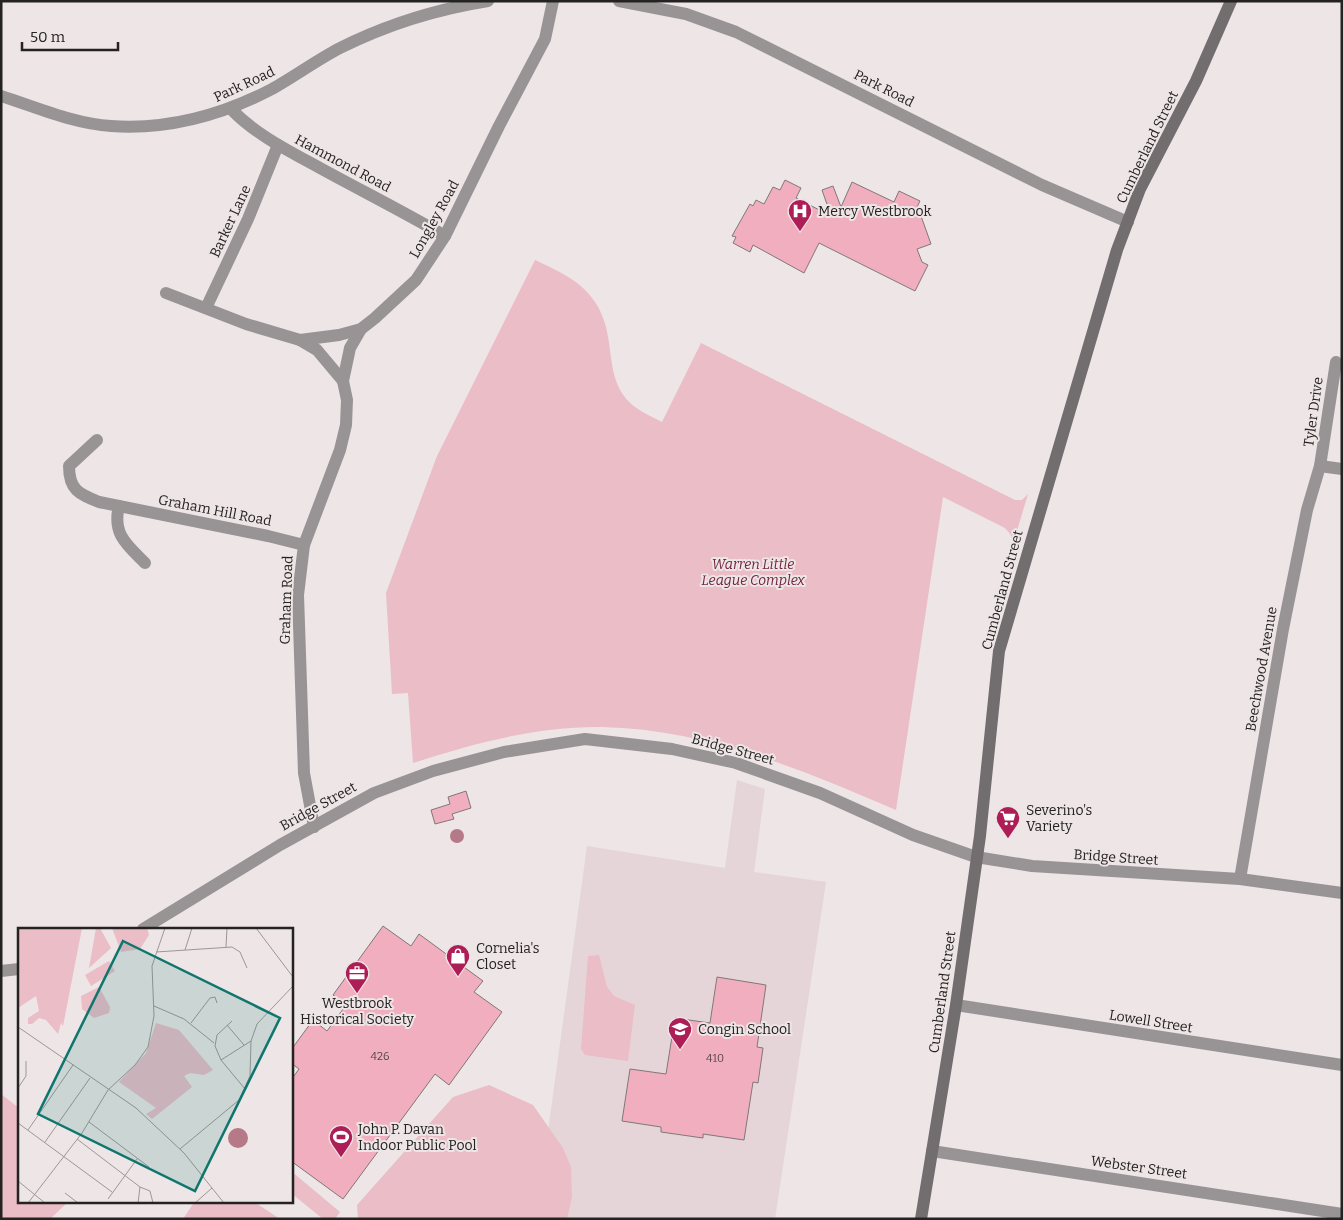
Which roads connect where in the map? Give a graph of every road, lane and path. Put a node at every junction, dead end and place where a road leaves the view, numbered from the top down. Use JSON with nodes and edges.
{"nodes":[{"id":1,"x":488,"y":1,"type":"edge"},
{"id":2,"x":553,"y":1,"type":"edge"},
{"id":3,"x":620,"y":1,"type":"edge"},
{"id":4,"x":1231,"y":1,"type":"edge"},
{"id":5,"x":1,"y":96,"type":"edge"},
{"id":6,"x":231,"y":109,"type":"junction"},
{"id":7,"x":278,"y":145,"type":"junction"},
{"id":8,"x":1128,"y":222,"type":"junction"},
{"id":9,"x":445,"y":236,"type":"junction"},
{"id":10,"x":166,"y":293,"type":"dead end"},
{"id":11,"x":206,"y":308,"type":"junction"},
{"id":12,"x":361,"y":328,"type":"junction"},
{"id":13,"x":300,"y":340,"type":"junction"},
{"id":14,"x":1336,"y":362,"type":"dead end"},
{"id":15,"x":343,"y":381,"type":"junction"},
{"id":16,"x":97,"y":440,"type":"dead end"},
{"id":17,"x":1320,"y":466,"type":"junction"},
{"id":18,"x":1342,"y":469,"type":"edge"},
{"id":19,"x":119,"y":506,"type":"junction"},
{"id":20,"x":304,"y":545,"type":"junction"},
{"id":21,"x":145,"y":563,"type":"dead end"},
{"id":22,"x":314,"y":826,"type":"junction"},
{"id":23,"x":976,"y":857,"type":"junction"},
{"id":24,"x":1240,"y":880,"type":"junction"},
{"id":25,"x":1342,"y":893,"type":"edge"},
{"id":26,"x":145,"y":928,"type":"edge"},
{"id":27,"x":18,"y":969,"type":"edge"},
{"id":28,"x":1,"y":972,"type":"edge"},
{"id":29,"x":956,"y":1005,"type":"junction"},
{"id":30,"x":1342,"y":1066,"type":"edge"},
{"id":31,"x":932,"y":1150,"type":"junction"},
{"id":32,"x":1342,"y":1214,"type":"edge"},
{"id":33,"x":921,"y":1219,"type":"edge"}],
"edges":[{"from":1,"to":6,"type":"street","name":"Park Road"},
{"from":2,"to":9,"type":"street","name":"Longley Road"},
{"from":3,"to":8,"type":"street","name":"Park Road"},
{"from":4,"to":8,"type":"main road","name":"Cumberland Street"},
{"from":5,"to":6,"type":"street","name":"Park Road"},
{"from":6,"to":7,"type":"street","name":"Hammond Road"},
{"from":7,"to":9,"type":"street","name":"Hammond Road"},
{"from":7,"to":11,"type":"street","name":"Barker Lane"},
{"from":8,"to":23,"type":"main road","name":"Cumberland Street"},
{"from":9,"to":12,"type":"street","name":"Longley Road"},
{"from":10,"to":11,"type":"street","name":"Longley Road"},
{"from":11,"to":13,"type":"street","name":"Longley Road"},
{"from":12,"to":13,"type":"street","name":"Longley Road"},
{"from":12,"to":15,"type":"street","name":"Graham Road"},
{"from":13,"to":15,"type":"street"},
{"from":14,"to":17,"type":"street","name":"Tyler Drive"},
{"from":15,"to":20,"type":"street","name":"Graham Road"},
{"from":16,"to":19,"type":"street","name":"Graham Hill Road"},
{"from":17,"to":18,"type":"street"},
{"from":17,"to":24,"type":"street","name":"Beechwood Avenue"},
{"from":19,"to":20,"type":"street","name":"Graham Hill Road"},
{"from":19,"to":21,"type":"street"},
{"from":20,"to":22,"type":"street","name":"Graham Road"},
{"from":22,"to":23,"type":"street","name":"Bridge Street"},
{"from":22,"to":26,"type":"street","name":"Bridge Street"},
{"from":23,"to":24,"type":"street","name":"Bridge Street"},
{"from":23,"to":29,"type":"main road","name":"Cumberland Street"},
{"from":24,"to":25,"type":"street","name":"Bridge Street"},
{"from":27,"to":28,"type":"street"},
{"from":29,"to":30,"type":"street","name":"Lowell Street"},
{"from":29,"to":31,"type":"main road","name":"Cumberland Street"},
{"from":31,"to":32,"type":"street","name":"Webster Street"},
{"from":31,"to":33,"type":"main road","name":"Cumberland Street"}]}
